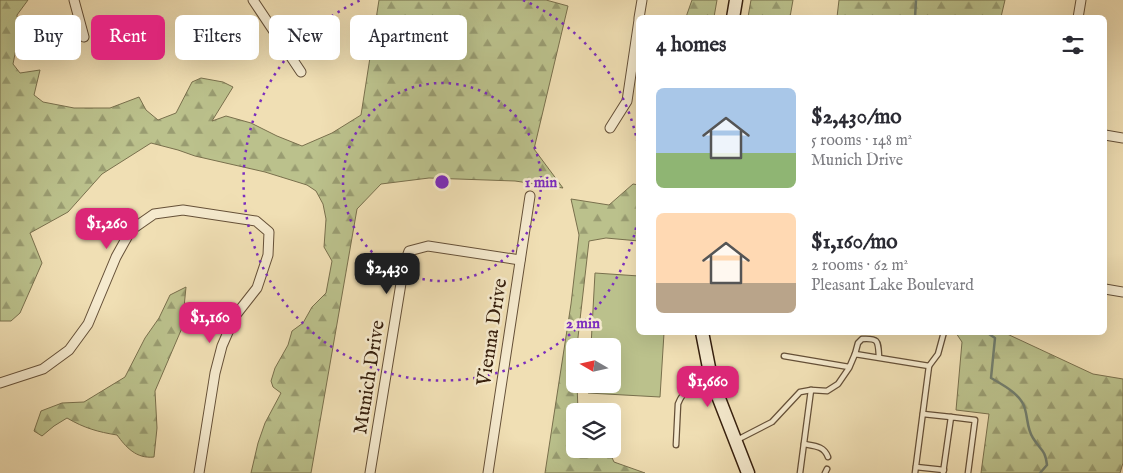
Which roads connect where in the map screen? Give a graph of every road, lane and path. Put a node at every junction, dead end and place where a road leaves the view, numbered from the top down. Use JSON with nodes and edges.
{"nodes":[{"id":1,"x":74,"y":0,"type":"edge"},
{"id":2,"x":253,"y":0,"type":"edge"},
{"id":3,"x":642,"y":0,"type":"edge"},
{"id":4,"x":736,"y":0,"type":"edge"},
{"id":5,"x":1080,"y":0,"type":"edge"},
{"id":6,"x":640,"y":15,"type":"edge"},
{"id":7,"x":734,"y":15,"type":"edge"},
{"id":8,"x":1078,"y":15,"type":"edge"},
{"id":9,"x":84,"y":37,"type":"dead end"},
{"id":10,"x":636,"y":40,"type":"edge"},
{"id":11,"x":301,"y":72,"type":"dead end"},
{"id":12,"x":610,"y":128,"type":"dead end"},
{"id":13,"x":1107,"y":135,"type":"edge"},
{"id":14,"x":1123,"y":138,"type":"edge"},
{"id":15,"x":530,"y":196,"type":"dead end"},
{"id":16,"x":520,"y":260,"type":"junction"},
{"id":17,"x":1107,"y":289,"type":"edge"},
{"id":18,"x":1123,"y":292,"type":"edge"},
{"id":19,"x":703,"y":335,"type":"edge"},
{"id":20,"x":943,"y":335,"type":"edge"},
{"id":21,"x":855,"y":354,"type":"junction"},
{"id":22,"x":784,"y":356,"type":"dead end"},
{"id":23,"x":878,"y":357,"type":"junction"},
{"id":24,"x":929,"y":366,"type":"junction"},
{"id":25,"x":849,"y":367,"type":"junction"},
{"id":26,"x":711,"y":378,"type":"junction"},
{"id":27,"x":0,"y":383,"type":"edge"},
{"id":28,"x":811,"y":390,"type":"junction"},
{"id":29,"x":923,"y":414,"type":"junction"},
{"id":30,"x":951,"y":417,"type":"junction"},
{"id":31,"x":736,"y":441,"type":"junction"},
{"id":32,"x":804,"y":444,"type":"junction"},
{"id":33,"x":676,"y":445,"type":"dead end"},
{"id":34,"x":828,"y":458,"type":"dead end"},
{"id":35,"x":916,"y":467,"type":"junction"},
{"id":36,"x":944,"y":471,"type":"edge"},
{"id":37,"x":199,"y":473,"type":"edge"},
{"id":38,"x":370,"y":473,"type":"edge"},
{"id":39,"x":488,"y":473,"type":"edge"},
{"id":40,"x":748,"y":473,"type":"edge"},
{"id":41,"x":800,"y":473,"type":"edge"},
{"id":42,"x":915,"y":473,"type":"edge"},
{"id":43,"x":968,"y":473,"type":"edge"}],
"edges":[{"from":1,"to":9,"type":"street"},
{"from":2,"to":11,"type":"street"},
{"from":3,"to":6,"type":"street"},
{"from":4,"to":7,"type":"street"},
{"from":5,"to":8,"type":"street"},
{"from":10,"to":12,"type":"street"},
{"from":13,"to":14,"type":"street"},
{"from":15,"to":16,"type":"street","name":"Vienna Drive"},
{"from":16,"to":38,"type":"street","name":"Munich Drive"},
{"from":16,"to":39,"type":"street","name":"Vienna Drive"},
{"from":17,"to":18,"type":"street"},
{"from":19,"to":26,"type":"street"},
{"from":20,"to":24,"type":"lane"},
{"from":21,"to":23,"type":"lane"},
{"from":21,"to":23,"type":"lane"},
{"from":21,"to":25,"type":"lane"},
{"from":22,"to":25,"type":"lane"},
{"from":23,"to":24,"type":"lane"},
{"from":24,"to":29,"type":"lane"},
{"from":25,"to":28,"type":"lane"},
{"from":26,"to":31,"type":"street"},
{"from":26,"to":33,"type":"lane"},
{"from":27,"to":37,"type":"street"},
{"from":28,"to":31,"type":"lane"},
{"from":28,"to":32,"type":"lane"},
{"from":29,"to":30,"type":"lane"},
{"from":29,"to":35,"type":"lane"},
{"from":30,"to":36,"type":"lane"},
{"from":30,"to":43,"type":"lane"},
{"from":31,"to":40,"type":"street"},
{"from":32,"to":34,"type":"lane"},
{"from":32,"to":41,"type":"lane"},
{"from":35,"to":36,"type":"lane"},
{"from":35,"to":42,"type":"lane"}]}
